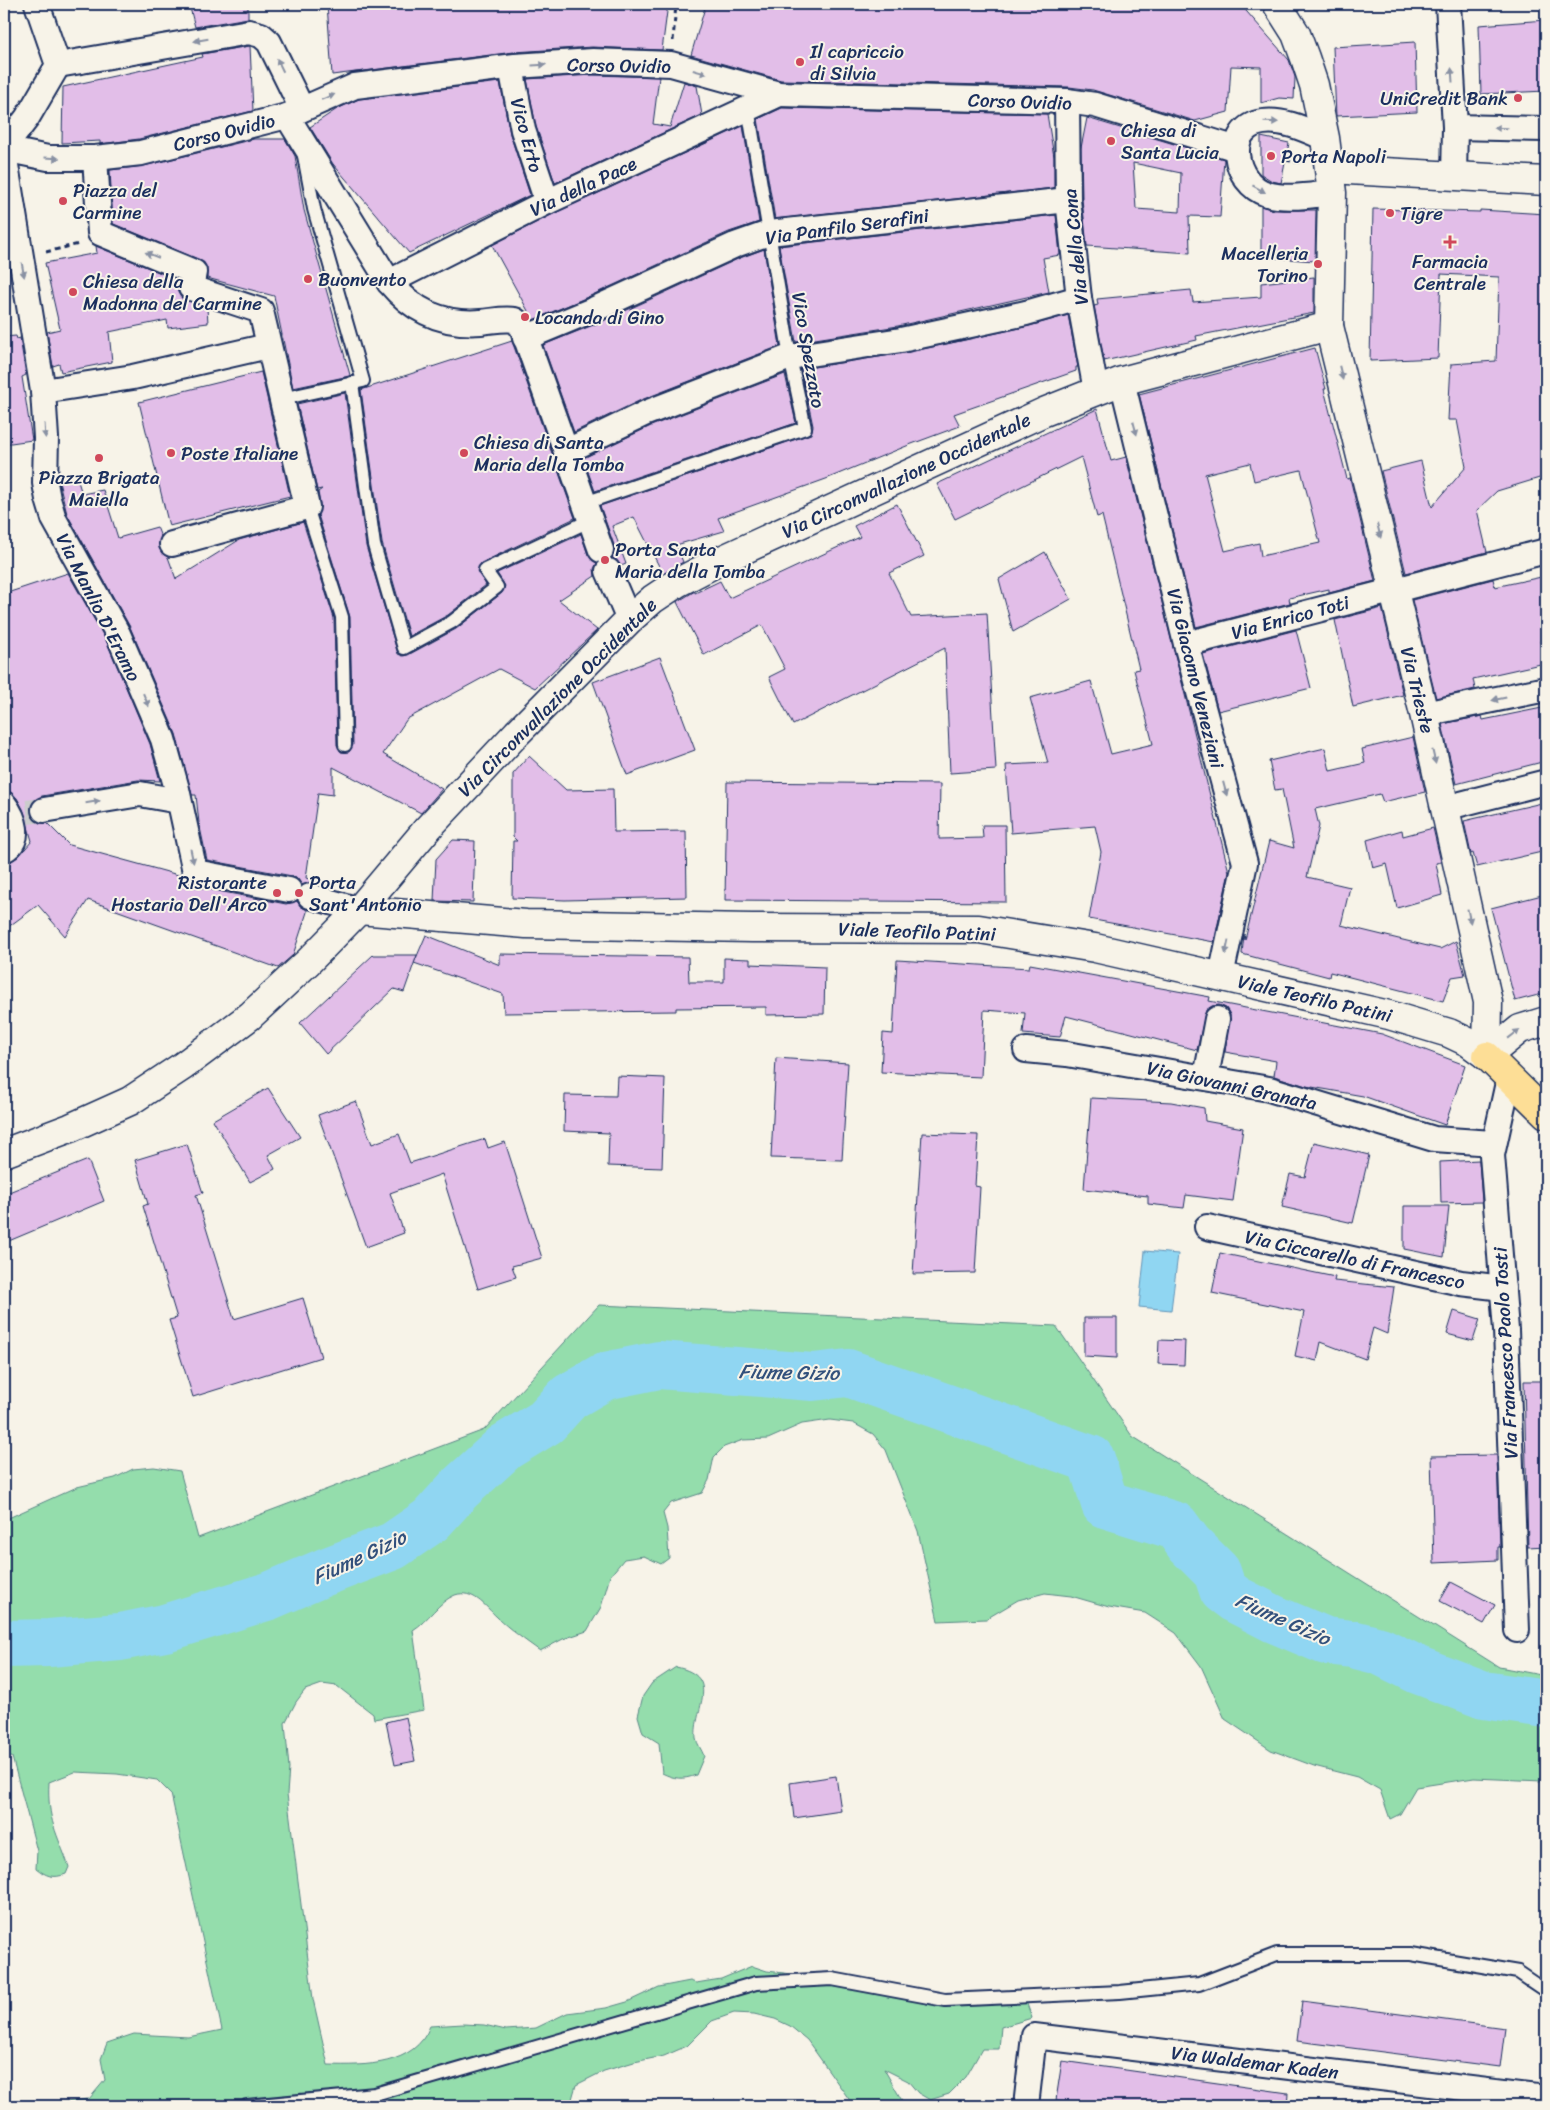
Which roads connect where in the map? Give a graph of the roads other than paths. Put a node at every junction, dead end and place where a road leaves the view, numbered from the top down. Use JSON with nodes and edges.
{"nodes":[{"id":1,"x":37,"y":4,"type":"edge"},
{"id":2,"x":1277,"y":4,"type":"edge"},
{"id":3,"x":1448,"y":4,"type":"edge"},
{"id":4,"x":58,"y":65,"type":"junction"},
{"id":5,"x":510,"y":67,"type":"junction"},
{"id":6,"x":779,"y":94,"type":"junction"},
{"id":7,"x":1067,"y":101,"type":"junction"},
{"id":8,"x":748,"y":108,"type":"junction"},
{"id":9,"x":294,"y":113,"type":"junction"},
{"id":10,"x":1455,"y":128,"type":"junction"},
{"id":11,"x":1546,"y":129,"type":"edge"},
{"id":12,"x":1326,"y":138,"type":"junction"},
{"id":13,"x":301,"y":139,"type":"junction"},
{"id":14,"x":4,"y":148,"type":"edge"},
{"id":15,"x":1237,"y":149,"type":"junction"},
{"id":16,"x":4,"y":153,"type":"edge"},
{"id":17,"x":95,"y":158,"type":"junction"},
{"id":18,"x":1454,"y":176,"type":"junction"},
{"id":19,"x":1546,"y":180,"type":"edge"},
{"id":20,"x":1331,"y":181,"type":"junction"},
{"id":21,"x":1068,"y":200,"type":"junction"},
{"id":22,"x":546,"y":202,"type":"junction"},
{"id":23,"x":769,"y":233,"type":"junction"},
{"id":24,"x":389,"y":282,"type":"junction"},
{"id":25,"x":1078,"y":298,"type":"junction"},
{"id":26,"x":1329,"y":326,"type":"junction"},
{"id":27,"x":523,"y":332,"type":"junction"},
{"id":28,"x":268,"y":346,"type":"junction"},
{"id":29,"x":790,"y":357,"type":"junction"},
{"id":30,"x":1122,"y":380,"type":"junction"},
{"id":31,"x":352,"y":383,"type":"junction"},
{"id":32,"x":43,"y":391,"type":"junction"},
{"id":33,"x":1096,"y":391,"type":"junction"},
{"id":34,"x":280,"y":399,"type":"junction"},
{"id":35,"x":567,"y":451,"type":"junction"},
{"id":36,"x":307,"y":507,"type":"junction"},
{"id":37,"x":588,"y":512,"type":"junction"},
{"id":38,"x":172,"y":544,"type":"dead end"},
{"id":39,"x":1546,"y":551,"type":"edge"},
{"id":40,"x":1393,"y":590,"type":"junction"},
{"id":41,"x":630,"y":620,"type":"junction"},
{"id":42,"x":1186,"y":644,"type":"junction"},
{"id":43,"x":1546,"y":689,"type":"edge"},
{"id":44,"x":1424,"y":714,"type":"junction"},
{"id":45,"x":344,"y":744,"type":"dead end"},
{"id":46,"x":1546,"y":782,"type":"edge"},
{"id":47,"x":179,"y":800,"type":"junction"},
{"id":48,"x":1445,"y":808,"type":"junction"},
{"id":49,"x":22,"y":810,"type":"edge"},
{"id":50,"x":4,"y":850,"type":"edge"},
{"id":51,"x":359,"y":910,"type":"junction"},
{"id":52,"x":1221,"y":976,"type":"junction"},
{"id":53,"x":1217,"y":1019,"type":"dead end"},
{"id":54,"x":1546,"y":1021,"type":"edge"},
{"id":55,"x":1026,"y":1050,"type":"dead end"},
{"id":56,"x":1487,"y":1056,"type":"junction"},
{"id":57,"x":1206,"y":1077,"type":"junction"},
{"id":58,"x":1509,"y":1078,"type":"junction"},
{"id":59,"x":1546,"y":1114,"type":"edge"},
{"id":60,"x":1493,"y":1143,"type":"junction"},
{"id":61,"x":4,"y":1153,"type":"edge"},
{"id":62,"x":1207,"y":1228,"type":"dead end"},
{"id":63,"x":1503,"y":1288,"type":"junction"},
{"id":64,"x":1517,"y":1630,"type":"dead end"},
{"id":65,"x":1546,"y":1991,"type":"edge"},
{"id":66,"x":1546,"y":2098,"type":"edge"},
{"id":67,"x":247,"y":2106,"type":"edge"},
{"id":68,"x":1026,"y":2106,"type":"edge"}],
"edges":[{"from":1,"to":4,"type":"street"},
{"from":2,"to":12,"type":"main road"},
{"from":10,"to":3,"type":"street","one_way":true},
{"from":9,"to":4,"type":"street","one_way":true},
{"from":4,"to":14,"type":"street"},
{"from":5,"to":6,"type":"street","name":"Corso Ovidio","one_way":true},
{"from":9,"to":5,"type":"street","name":"Corso Ovidio","one_way":true},
{"from":5,"to":22,"type":"street","name":"Vico Erto"},
{"from":6,"to":7,"type":"street","name":"Corso Ovidio"},
{"from":6,"to":8,"type":"street","name":"Via della Pace"},
{"from":7,"to":15,"type":"street","name":"Corso Ovidio"},
{"from":7,"to":21,"type":"street","name":"Via della Cona"},
{"from":8,"to":22,"type":"street","name":"Via della Pace"},
{"from":8,"to":23,"type":"lane","name":"Vico Spezzato"},
{"from":9,"to":13,"type":"street"},
{"from":9,"to":17,"type":"street","name":"Corso Ovidio"},
{"from":11,"to":10,"type":"street","one_way":true},
{"from":10,"to":18,"type":"street"},
{"from":15,"to":12,"type":"street","one_way":true},
{"from":12,"to":20,"type":"main road"},
{"from":13,"to":24,"type":"street"},
{"from":13,"to":31,"type":"lane"},
{"from":14,"to":17,"type":"street","name":"Corso Ovidio","one_way":true},
{"from":15,"to":20,"type":"street","one_way":true},
{"from":16,"to":32,"type":"street","name":"Via Manlio D'Eramo","one_way":true},
{"from":28,"to":17,"type":"street","one_way":true},
{"from":18,"to":19,"type":"main road"},
{"from":18,"to":20,"type":"main road"},
{"from":20,"to":26,"type":"main road"},
{"from":21,"to":23,"type":"street","name":"Via Panfilo Serafini"},
{"from":21,"to":25,"type":"street","name":"Via della Cona"},
{"from":22,"to":24,"type":"street","name":"Via della Pace"},
{"from":23,"to":27,"type":"street","name":"Via Panfilo Serafini"},
{"from":23,"to":29,"type":"lane","name":"Vico Spezzato"},
{"from":24,"to":27,"type":"street"},
{"from":25,"to":29,"type":"street"},
{"from":25,"to":33,"type":"street","name":"Via della Cona"},
{"from":26,"to":30,"type":"main road","name":"Via Circonvallazione Occidentale"},
{"from":26,"to":40,"type":"main road","name":"Via Trieste","one_way":true},
{"from":27,"to":35,"type":"street"},
{"from":28,"to":32,"type":"street"},
{"from":28,"to":34,"type":"street"},
{"from":29,"to":35,"type":"street"},
{"from":29,"to":37,"type":"lane","name":"Vico Spezzato"},
{"from":30,"to":33,"type":"main road","name":"Via Circonvallazione Occidentale"},
{"from":30,"to":42,"type":"street","name":"Via Giacomo Veneziani","one_way":true},
{"from":31,"to":34,"type":"lane"},
{"from":31,"to":37,"type":"lane"},
{"from":32,"to":47,"type":"street","name":"Via Manlio D'Eramo","one_way":true},
{"from":33,"to":41,"type":"main road","name":"Via Circonvallazione Occidentale"},
{"from":34,"to":36,"type":"street"},
{"from":35,"to":37,"type":"street"},
{"from":36,"to":38,"type":"street"},
{"from":36,"to":45,"type":"lane"},
{"from":37,"to":41,"type":"street"},
{"from":39,"to":40,"type":"street","name":"Via Enrico Toti"},
{"from":40,"to":42,"type":"street","name":"Via Enrico Toti"},
{"from":40,"to":44,"type":"main road","name":"Via Trieste"},
{"from":41,"to":51,"type":"main road","name":"Via Circonvallazione Occidentale"},
{"from":42,"to":52,"type":"street","name":"Via Giacomo Veneziani","one_way":true},
{"from":43,"to":44,"type":"street","one_way":true},
{"from":44,"to":48,"type":"main road","name":"Via Trieste","one_way":true},
{"from":46,"to":48,"type":"street"},
{"from":49,"to":47,"type":"street","one_way":true},
{"from":47,"to":51,"type":"street","name":"Via Manlio D'Eramo","one_way":true},
{"from":48,"to":56,"type":"main road","name":"Via Trieste","one_way":true},
{"from":49,"to":50,"type":"street"},
{"from":51,"to":52,"type":"main road","name":"Viale Teofilo Patini"},
{"from":51,"to":61,"type":"main road","name":"Via Circonvallazione Occidentale"},
{"from":52,"to":56,"type":"main road","name":"Viale Teofilo Patini"},
{"from":53,"to":57,"type":"street"},
{"from":56,"to":54,"type":"main road","one_way":true},
{"from":55,"to":57,"type":"street","name":"Via Giovanni Granata"},
{"from":56,"to":58,"type":"main road"},
{"from":57,"to":60,"type":"street","name":"Via Giovanni Granata"},
{"from":58,"to":59,"type":"main road"},
{"from":58,"to":60,"type":"street","name":"Via Francesco Paolo Tosti"},
{"from":60,"to":63,"type":"street","name":"Via Francesco Paolo Tosti"},
{"from":62,"to":63,"type":"street","name":"Via Ciccarello di Francesco"},
{"from":63,"to":64,"type":"street","name":"Via Francesco Paolo Tosti"},
{"from":65,"to":67,"type":"lane"},
{"from":66,"to":68,"type":"street","name":"Via Waldemar Kaden"}]}
